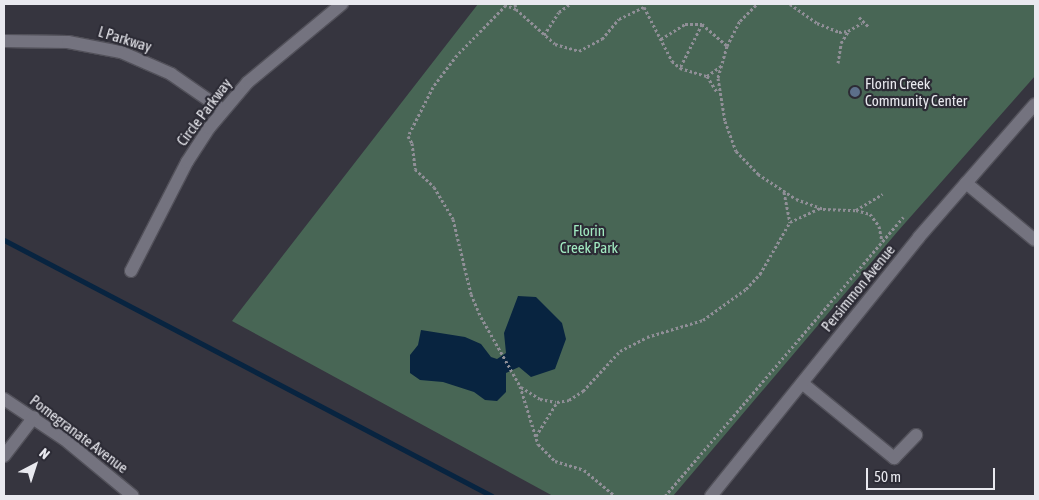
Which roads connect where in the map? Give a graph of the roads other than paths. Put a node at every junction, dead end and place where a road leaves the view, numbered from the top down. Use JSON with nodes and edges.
{"nodes":[{"id":1,"x":342,"y":4,"type":"edge"},
{"id":2,"x":4,"y":41,"type":"edge"},
{"id":3,"x":1035,"y":104,"type":"edge"},
{"id":4,"x":222,"y":110,"type":"junction"},
{"id":5,"x":966,"y":183,"type":"junction"},
{"id":6,"x":1035,"y":240,"type":"edge"},
{"id":7,"x":131,"y":271,"type":"dead end"},
{"id":8,"x":802,"y":383,"type":"junction"},
{"id":9,"x":4,"y":399,"type":"edge"},
{"id":10,"x":34,"y":417,"type":"junction"},
{"id":11,"x":916,"y":435,"type":"dead end"},
{"id":12,"x":4,"y":456,"type":"edge"},
{"id":13,"x":714,"y":495,"type":"edge"},
{"id":14,"x":133,"y":496,"type":"edge"}],
"edges":[{"from":1,"to":4,"type":"street","name":"Circle Parkway"},
{"from":2,"to":4,"type":"street","name":"L Parkway"},
{"from":3,"to":5,"type":"street","name":"Persimmon Avenue"},
{"from":4,"to":7,"type":"street","name":"Circle Parkway"},
{"from":5,"to":6,"type":"street"},
{"from":5,"to":8,"type":"street","name":"Persimmon Avenue"},
{"from":8,"to":11,"type":"street"},
{"from":8,"to":13,"type":"street","name":"Persimmon Avenue"},
{"from":9,"to":10,"type":"street","name":"Pomegranate Avenue"},
{"from":10,"to":12,"type":"street"},
{"from":10,"to":14,"type":"street","name":"Pomegranate Avenue"}]}
